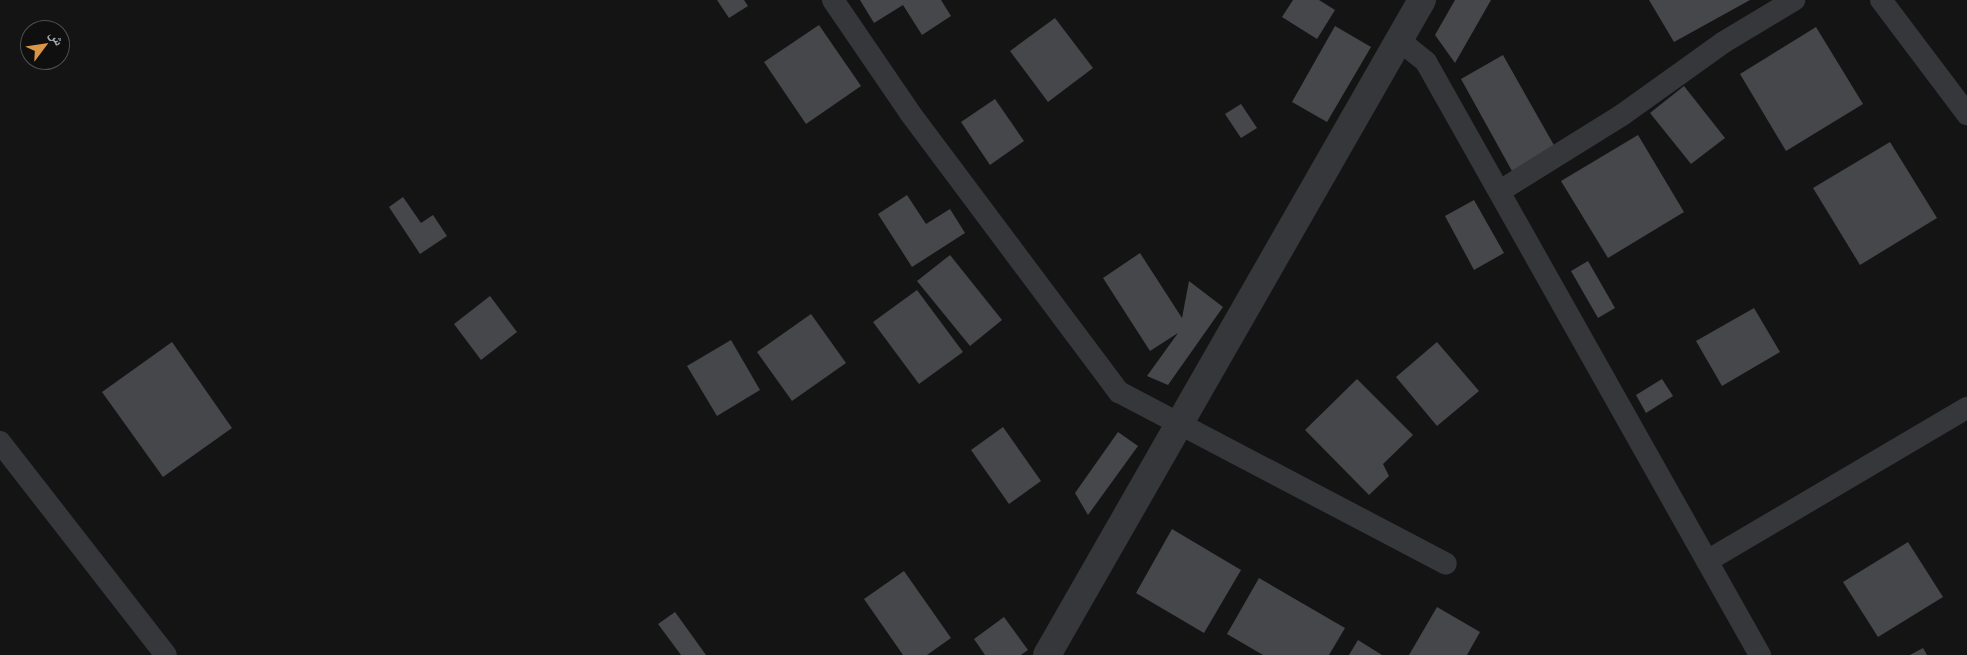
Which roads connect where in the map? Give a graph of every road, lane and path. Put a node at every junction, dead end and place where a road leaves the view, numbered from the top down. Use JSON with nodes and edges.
{"nodes":[{"id":1,"x":833,"y":0,"type":"edge"},
{"id":2,"x":1422,"y":0,"type":"edge"},
{"id":3,"x":1794,"y":0,"type":"edge"},
{"id":4,"x":1881,"y":0,"type":"edge"},
{"id":5,"x":1399,"y":40,"type":"junction"},
{"id":6,"x":1967,"y":114,"type":"edge"},
{"id":7,"x":1500,"y":191,"type":"junction"},
{"id":8,"x":1967,"y":408,"type":"edge"},
{"id":9,"x":1179,"y":423,"type":"junction"},
{"id":10,"x":0,"y":442,"type":"edge"},
{"id":11,"x":1707,"y":561,"type":"junction"},
{"id":12,"x":1446,"y":564,"type":"dead end"},
{"id":13,"x":166,"y":655,"type":"edge"},
{"id":14,"x":1047,"y":655,"type":"edge"},
{"id":15,"x":1760,"y":655,"type":"edge"}],
"edges":[{"from":1,"to":9,"type":"street"},
{"from":2,"to":5,"type":"street"},
{"from":3,"to":7,"type":"street"},
{"from":4,"to":6,"type":"street"},
{"from":5,"to":7,"type":"street"},
{"from":5,"to":9,"type":"street"},
{"from":7,"to":11,"type":"street"},
{"from":8,"to":11,"type":"street"},
{"from":9,"to":12,"type":"street"},
{"from":9,"to":14,"type":"street"},
{"from":10,"to":13,"type":"street"},
{"from":11,"to":15,"type":"street"}]}
